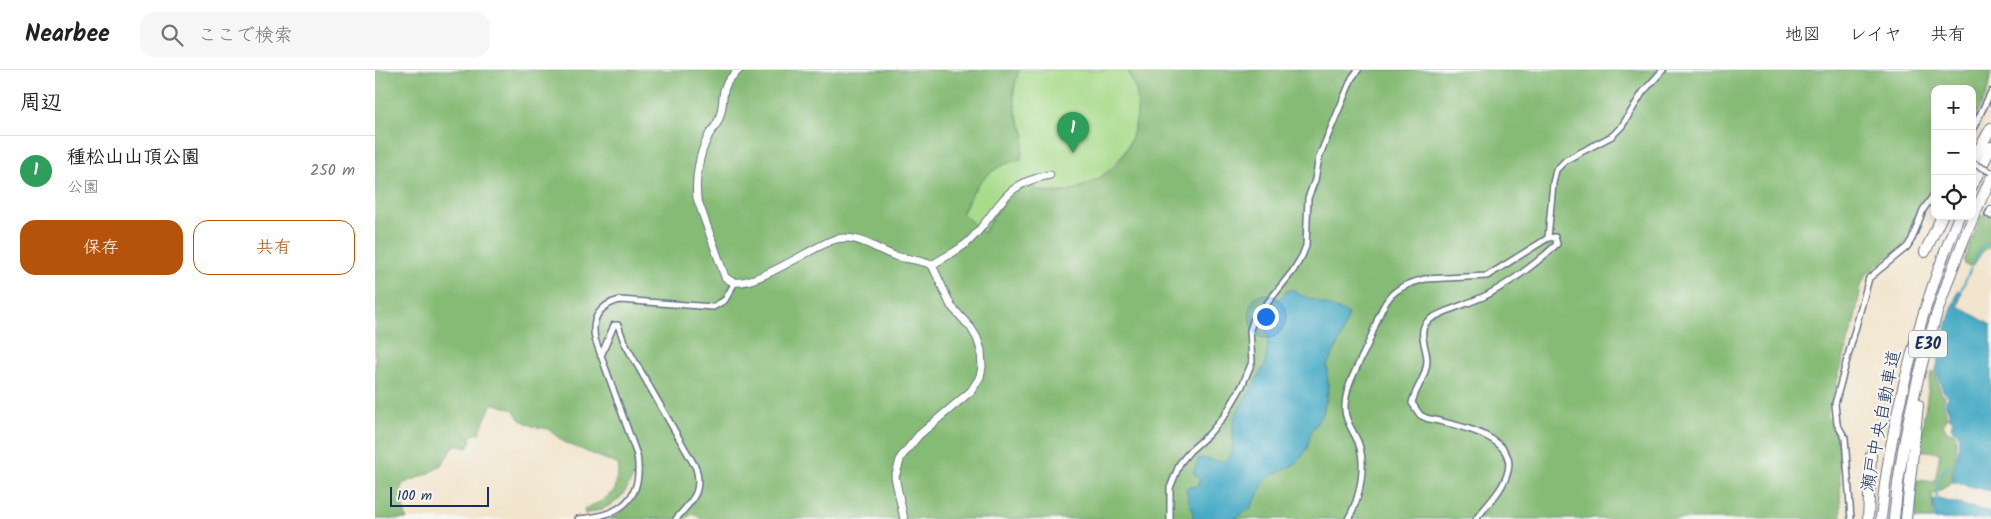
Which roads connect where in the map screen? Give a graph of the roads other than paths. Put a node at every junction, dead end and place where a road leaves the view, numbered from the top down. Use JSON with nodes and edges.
{"nodes":[{"id":1,"x":739,"y":70,"type":"edge"},
{"id":2,"x":1357,"y":70,"type":"edge"},
{"id":3,"x":1663,"y":70,"type":"edge"},
{"id":4,"x":1991,"y":92,"type":"edge"},
{"id":5,"x":1991,"y":128,"type":"edge"},
{"id":6,"x":1972,"y":130,"type":"edge"},
{"id":7,"x":1991,"y":147,"type":"edge"},
{"id":8,"x":1976,"y":155,"type":"edge"},
{"id":9,"x":1976,"y":164,"type":"edge"},
{"id":10,"x":1991,"y":172,"type":"edge"},
{"id":11,"x":1050,"y":175,"type":"dead end"},
{"id":12,"x":1976,"y":178,"type":"edge"},
{"id":13,"x":1991,"y":178,"type":"edge"},
{"id":14,"x":1931,"y":199,"type":"edge"},
{"id":15,"x":1991,"y":209,"type":"edge"},
{"id":16,"x":1991,"y":216,"type":"edge"},
{"id":17,"x":1940,"y":220,"type":"edge"},
{"id":18,"x":1957,"y":220,"type":"edge"},
{"id":19,"x":1548,"y":238,"type":"junction"},
{"id":20,"x":1925,"y":252,"type":"dead end"},
{"id":21,"x":932,"y":265,"type":"junction"},
{"id":22,"x":735,"y":282,"type":"junction"},
{"id":23,"x":601,"y":356,"type":"junction"},
{"id":24,"x":1924,"y":357,"type":"junction"},
{"id":25,"x":1871,"y":455,"type":"dead end"},
{"id":26,"x":578,"y":519,"type":"edge"},
{"id":27,"x":675,"y":519,"type":"edge"},
{"id":28,"x":904,"y":519,"type":"edge"},
{"id":29,"x":1171,"y":519,"type":"edge"},
{"id":30,"x":1348,"y":519,"type":"edge"},
{"id":31,"x":1476,"y":519,"type":"edge"},
{"id":32,"x":1851,"y":519,"type":"edge"},
{"id":33,"x":1868,"y":519,"type":"edge"},
{"id":34,"x":1881,"y":519,"type":"edge"},
{"id":35,"x":1894,"y":519,"type":"edge"},
{"id":36,"x":1906,"y":519,"type":"edge"}],
"edges":[{"from":1,"to":22,"type":"street"},
{"from":2,"to":29,"type":"street"},
{"from":3,"to":19,"type":"street"},
{"from":4,"to":6,"type":"street"},
{"from":5,"to":8,"type":"highway"},
{"from":7,"to":12,"type":"highway"},
{"from":9,"to":10,"type":"street","bridge":true},
{"from":11,"to":21,"type":"street"},
{"from":13,"to":24,"type":"highway","name":"瀬戸中央自動車道","number":"E30"},
{"from":14,"to":32,"type":"street"},
{"from":15,"to":16,"type":"street"},
{"from":17,"to":20,"type":"highway"},
{"from":18,"to":34,"type":"highway","name":"瀬戸中央自動車道","number":"E30"},
{"from":19,"to":30,"type":"street"},
{"from":19,"to":31,"type":"street"},
{"from":21,"to":22,"type":"street"},
{"from":21,"to":28,"type":"street"},
{"from":22,"to":23,"type":"street"},
{"from":23,"to":26,"type":"street"},
{"from":23,"to":27,"type":"street"},
{"from":24,"to":35,"type":"highway","name":"瀬戸中央自動車道","number":"E30"},
{"from":24,"to":36,"type":"highway"},
{"from":25,"to":33,"type":"highway"}]}
